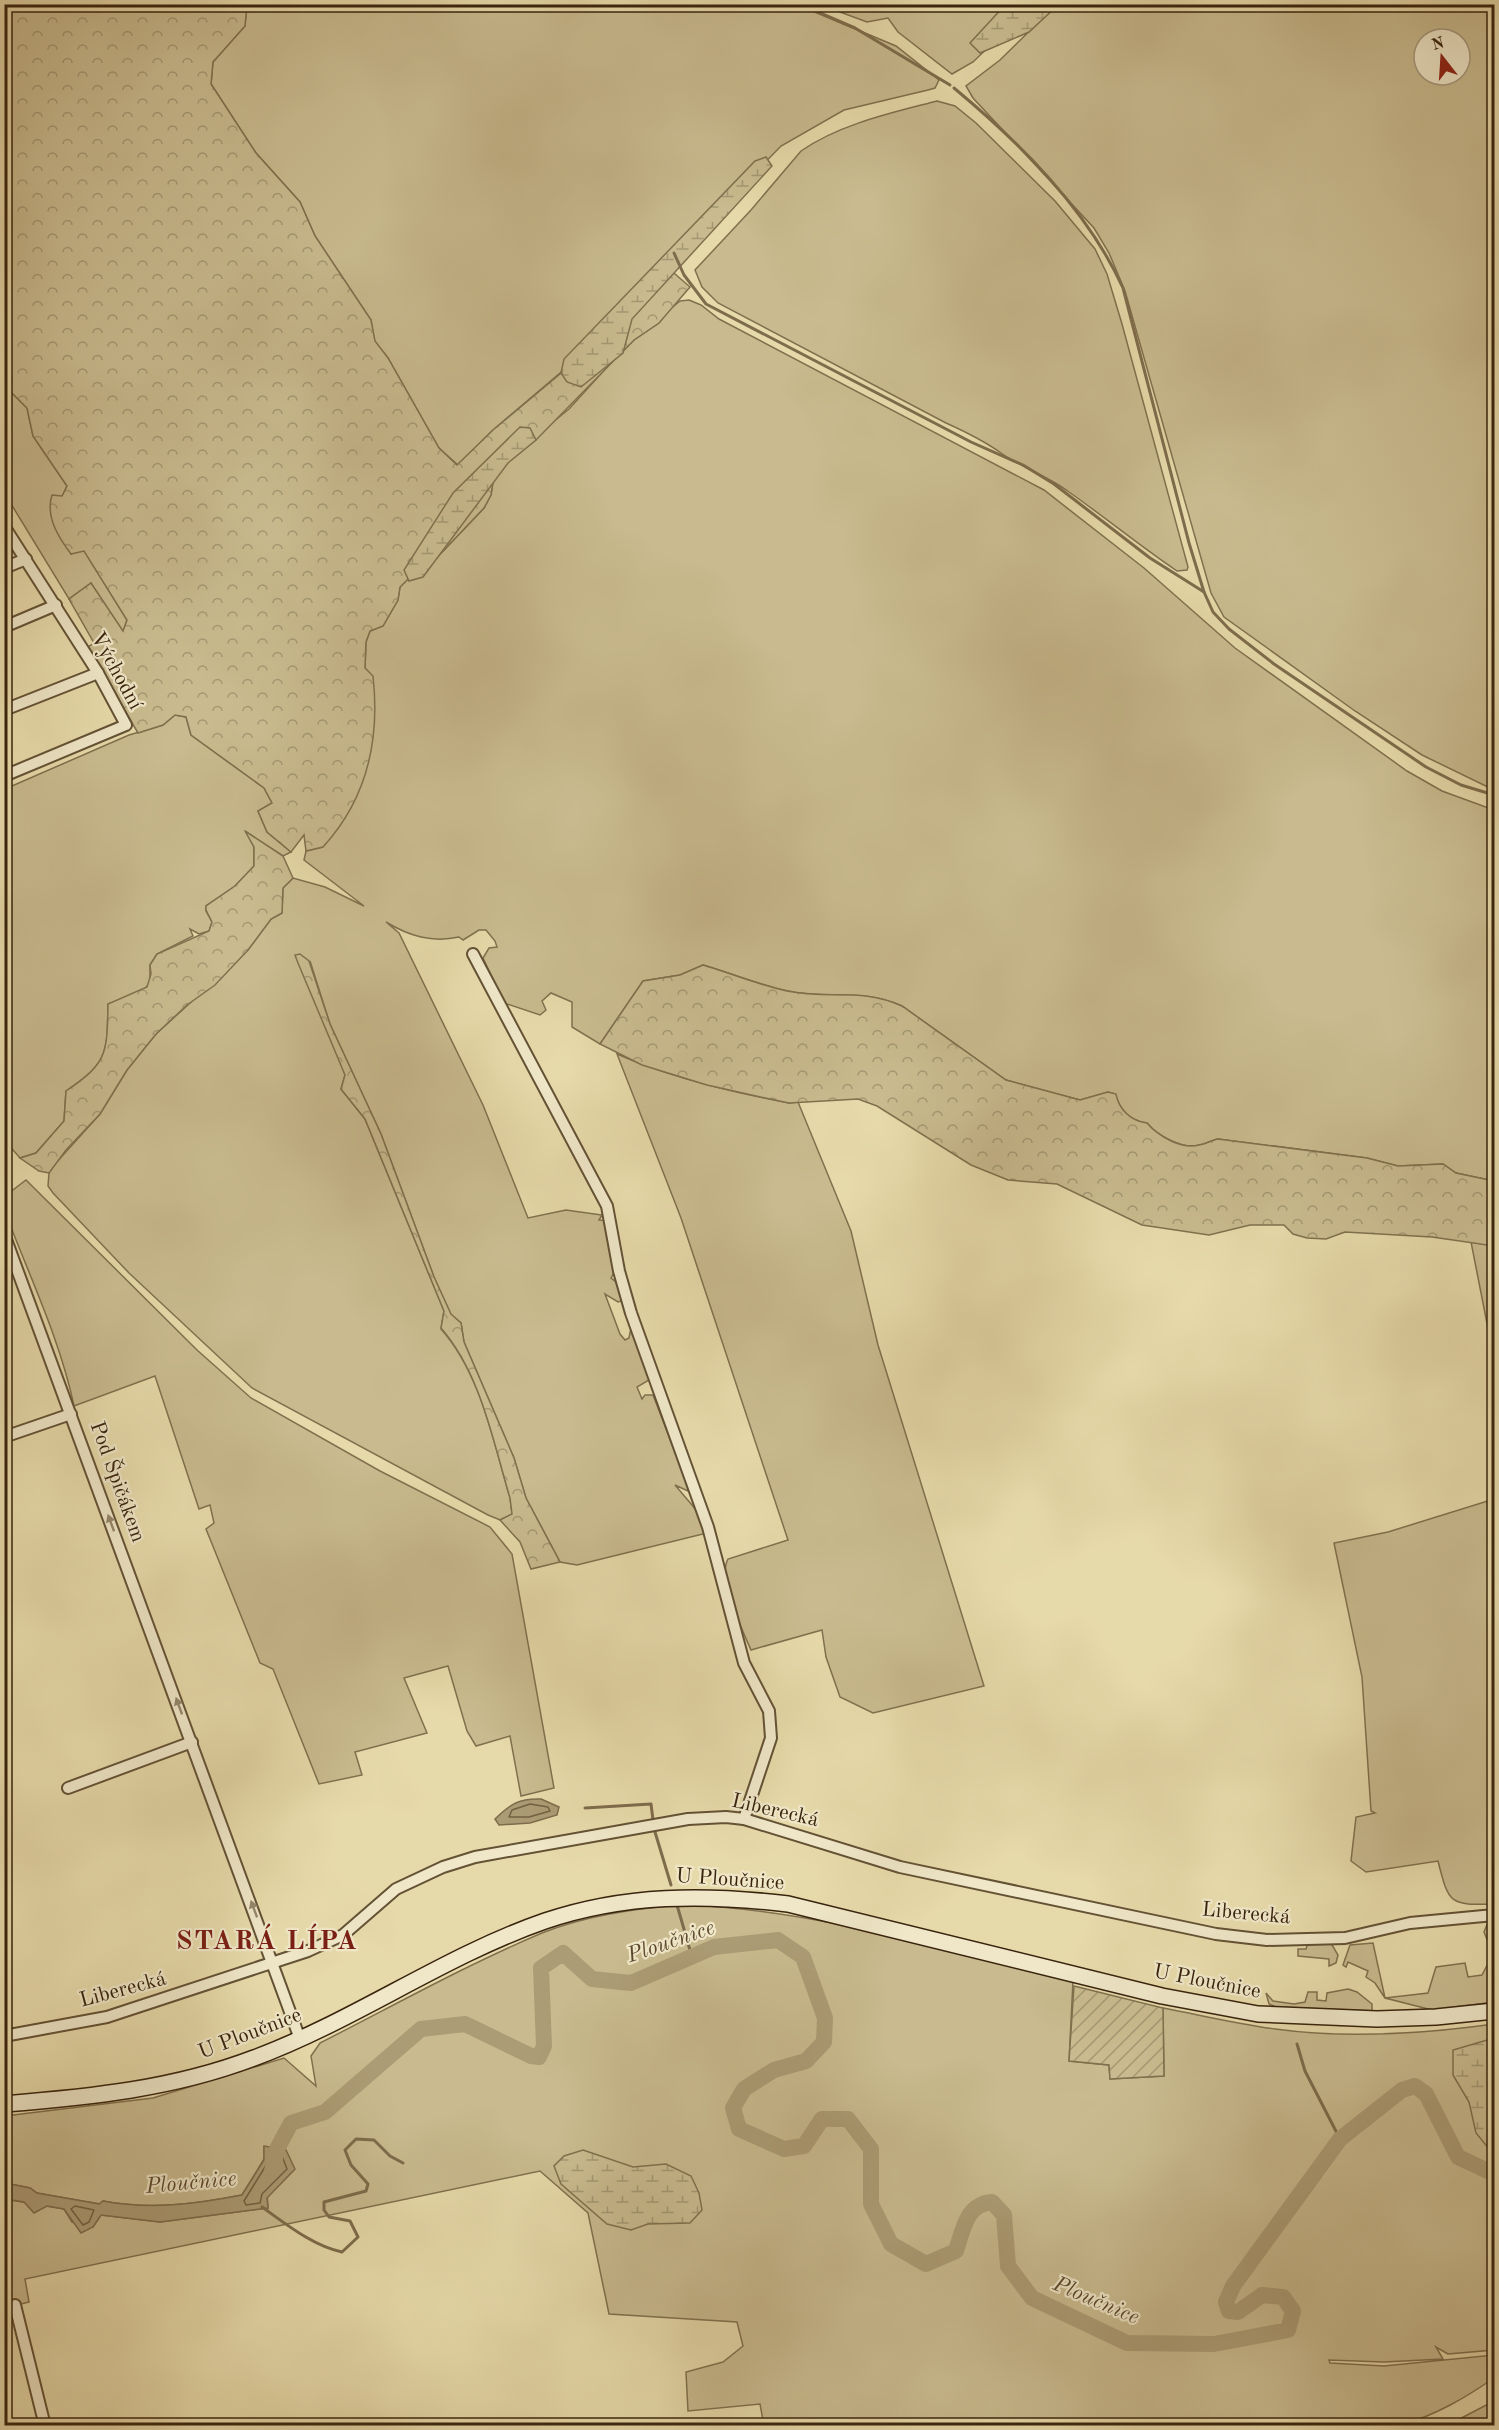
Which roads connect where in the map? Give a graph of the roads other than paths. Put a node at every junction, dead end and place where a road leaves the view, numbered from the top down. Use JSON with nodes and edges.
{"nodes":[{"id":1,"x":4,"y":526,"type":"edge"},
{"id":2,"x":26,"y":559,"type":"junction"},
{"id":3,"x":4,"y":568,"type":"edge"},
{"id":4,"x":56,"y":605,"type":"junction"},
{"id":5,"x":4,"y":627,"type":"edge"},
{"id":6,"x":98,"y":673,"type":"junction"},
{"id":7,"x":4,"y":710,"type":"edge"},
{"id":8,"x":4,"y":776,"type":"edge"},
{"id":9,"x":473,"y":954,"type":"dead end"},
{"id":10,"x":4,"y":1234,"type":"edge"},
{"id":11,"x":71,"y":1414,"type":"junction"},
{"id":12,"x":4,"y":1437,"type":"edge"},
{"id":13,"x":192,"y":1743,"type":"junction"},
{"id":14,"x":68,"y":1788,"type":"dead end"},
{"id":15,"x":744,"y":1819,"type":"junction"},
{"id":16,"x":1494,"y":1915,"type":"edge"},
{"id":17,"x":274,"y":1964,"type":"junction"},
{"id":18,"x":1487,"y":2012,"type":"edge"},
{"id":19,"x":4,"y":2036,"type":"edge"},
{"id":20,"x":300,"y":2040,"type":"junction"},
{"id":21,"x":4,"y":2104,"type":"edge"},
{"id":22,"x":15,"y":2305,"type":"dead end"},
{"id":23,"x":45,"y":2426,"type":"edge"}],
"edges":[{"from":1,"to":2,"type":"street","name":"Východní"},
{"from":2,"to":3,"type":"street"},
{"from":2,"to":4,"type":"street","name":"Východní"},
{"from":4,"to":5,"type":"street"},
{"from":4,"to":6,"type":"street","name":"Východní"},
{"from":6,"to":7,"type":"street"},
{"from":6,"to":8,"type":"street","name":"Východní"},
{"from":9,"to":15,"type":"street"},
{"from":10,"to":11,"type":"street","name":"Pod Špičákem"},
{"from":11,"to":12,"type":"street"},
{"from":13,"to":11,"type":"street","name":"Pod Špičákem","one_way":true},
{"from":13,"to":14,"type":"street"},
{"from":17,"to":13,"type":"street","name":"Pod Špičákem","one_way":true},
{"from":15,"to":16,"type":"street","name":"Liberecká"},
{"from":15,"to":17,"type":"street","name":"Liberecká"},
{"from":17,"to":19,"type":"street","name":"Liberecká"},
{"from":17,"to":20,"type":"street","name":"Pod Špičákem"},
{"from":18,"to":20,"type":"main road","name":"U Ploučnice"},
{"from":20,"to":21,"type":"main road","name":"U Ploučnice"},
{"from":22,"to":23,"type":"street"}]}
